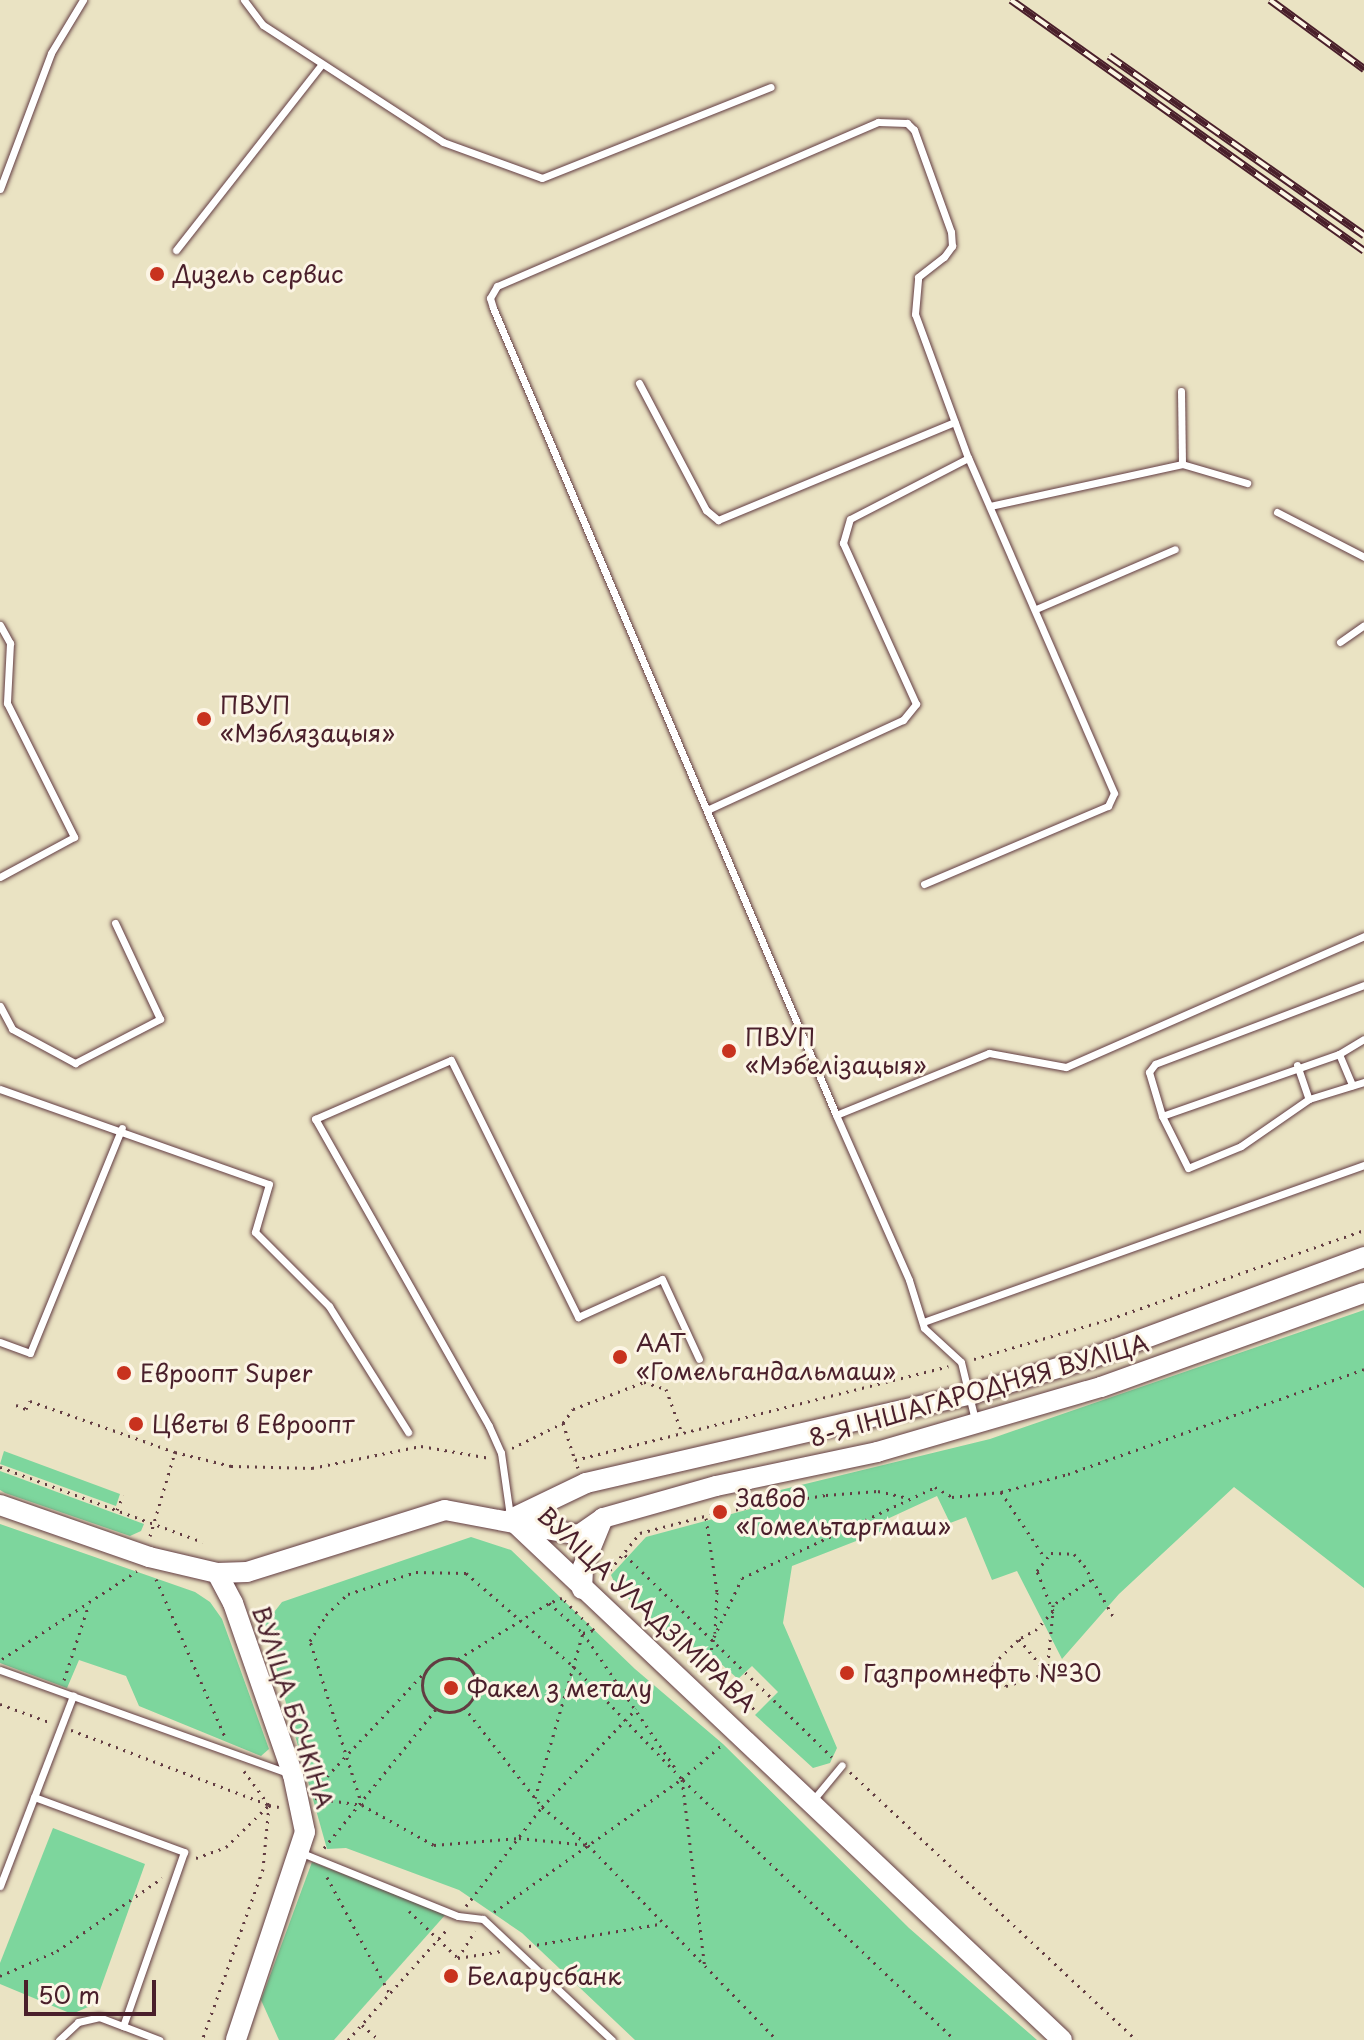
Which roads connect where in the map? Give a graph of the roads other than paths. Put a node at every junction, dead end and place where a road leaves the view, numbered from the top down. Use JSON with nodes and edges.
{"nodes":[{"id":1,"x":83,"y":0,"type":"edge"},
{"id":2,"x":244,"y":0,"type":"edge"},
{"id":3,"x":321,"y":65,"type":"junction"},
{"id":4,"x":771,"y":87,"type":"dead end"},
{"id":5,"x":0,"y":189,"type":"edge"},
{"id":6,"x":176,"y":250,"type":"dead end"},
{"id":7,"x":639,"y":383,"type":"dead end"},
{"id":8,"x":1181,"y":391,"type":"dead end"},
{"id":9,"x":955,"y":422,"type":"junction"},
{"id":10,"x":968,"y":458,"type":"junction"},
{"id":11,"x":1182,"y":464,"type":"junction"},
{"id":12,"x":1247,"y":483,"type":"dead end"},
{"id":13,"x":990,"y":506,"type":"junction"},
{"id":14,"x":1277,"y":512,"type":"dead end"},
{"id":15,"x":1175,"y":549,"type":"dead end"},
{"id":16,"x":1364,"y":557,"type":"edge"},
{"id":17,"x":1036,"y":609,"type":"junction"},
{"id":18,"x":0,"y":625,"type":"edge"},
{"id":19,"x":1364,"y":625,"type":"edge"},
{"id":20,"x":1340,"y":642,"type":"dead end"},
{"id":21,"x":707,"y":810,"type":"junction"},
{"id":22,"x":0,"y":877,"type":"edge"},
{"id":23,"x":924,"y":884,"type":"dead end"},
{"id":24,"x":115,"y":923,"type":"dead end"},
{"id":25,"x":1364,"y":936,"type":"edge"},
{"id":26,"x":1364,"y":985,"type":"edge"},
{"id":27,"x":0,"y":1006,"type":"edge"},
{"id":28,"x":1364,"y":1039,"type":"edge"},
{"id":29,"x":1339,"y":1054,"type":"junction"},
{"id":30,"x":1297,"y":1065,"type":"junction"},
{"id":31,"x":1364,"y":1082,"type":"edge"},
{"id":32,"x":1352,"y":1085,"type":"junction"},
{"id":33,"x":0,"y":1089,"type":"edge"},
{"id":34,"x":1309,"y":1099,"type":"junction"},
{"id":35,"x":836,"y":1115,"type":"junction"},
{"id":36,"x":1162,"y":1116,"type":"junction"},
{"id":37,"x":122,"y":1128,"type":"junction"},
{"id":38,"x":1364,"y":1165,"type":"edge"},
{"id":39,"x":1364,"y":1257,"type":"edge"},
{"id":40,"x":1364,"y":1293,"type":"edge"},
{"id":41,"x":923,"y":1322,"type":"junction"},
{"id":42,"x":0,"y":1342,"type":"edge"},
{"id":43,"x":699,"y":1359,"type":"dead end"},
{"id":44,"x":972,"y":1394,"type":"junction"},
{"id":45,"x":975,"y":1423,"type":"junction"},
{"id":46,"x":408,"y":1432,"type":"dead end"},
{"id":47,"x":0,"y":1505,"type":"edge"},
{"id":48,"x":603,"y":1518,"type":"junction"},
{"id":49,"x":511,"y":1519,"type":"junction"},
{"id":50,"x":217,"y":1573,"type":"junction"},
{"id":51,"x":582,"y":1589,"type":"junction"},
{"id":52,"x":0,"y":1670,"type":"edge"},
{"id":53,"x":73,"y":1696,"type":"junction"},
{"id":54,"x":842,"y":1765,"type":"road end"},
{"id":55,"x":293,"y":1775,"type":"junction"},
{"id":56,"x":34,"y":1797,"type":"junction"},
{"id":57,"x":812,"y":1801,"type":"junction"},
{"id":58,"x":309,"y":1855,"type":"junction"},
{"id":59,"x":0,"y":1886,"type":"edge"},
{"id":60,"x":123,"y":2026,"type":"junction"},
{"id":61,"x":59,"y":2040,"type":"edge"},
{"id":62,"x":159,"y":2040,"type":"edge"},
{"id":63,"x":236,"y":2040,"type":"edge"},
{"id":64,"x":612,"y":2040,"type":"edge"},
{"id":65,"x":1062,"y":2040,"type":"edge"}],
"edges":[{"from":1,"to":5,"type":"lane"},
{"from":2,"to":3,"type":"lane"},
{"from":3,"to":4,"type":"lane"},
{"from":3,"to":6,"type":"lane"},
{"from":7,"to":9,"type":"lane"},
{"from":8,"to":11,"type":"lane"},
{"from":9,"to":10,"type":"lane"},
{"from":9,"to":21,"type":"lane"},
{"from":10,"to":13,"type":"lane"},
{"from":10,"to":21,"type":"lane"},
{"from":11,"to":12,"type":"lane"},
{"from":11,"to":13,"type":"lane"},
{"from":13,"to":17,"type":"lane"},
{"from":14,"to":16,"type":"lane"},
{"from":15,"to":17,"type":"lane"},
{"from":17,"to":23,"type":"lane"},
{"from":18,"to":22,"type":"lane"},
{"from":19,"to":20,"type":"lane"},
{"from":21,"to":35,"type":"lane"},
{"from":24,"to":27,"type":"lane"},
{"from":25,"to":35,"type":"lane"},
{"from":26,"to":36,"type":"lane"},
{"from":28,"to":29,"type":"lane"},
{"from":29,"to":30,"type":"lane"},
{"from":29,"to":32,"type":"lane"},
{"from":30,"to":34,"type":"lane"},
{"from":30,"to":36,"type":"lane"},
{"from":31,"to":32,"type":"lane"},
{"from":32,"to":34,"type":"lane"},
{"from":33,"to":37,"type":"lane"},
{"from":34,"to":36,"type":"lane"},
{"from":35,"to":41,"type":"lane"},
{"from":37,"to":42,"type":"lane"},
{"from":37,"to":46,"type":"lane"},
{"from":38,"to":41,"type":"lane"},
{"from":39,"to":44,"type":"main road","name":"8-Я ІНШАГАРОДНЯЯ ВУЛІЦА"},
{"from":40,"to":45,"type":"main road","name":"8-Я ІНШАГАРОДНЯЯ ВУЛІЦА"},
{"from":41,"to":44,"type":"lane"},
{"from":43,"to":49,"type":"lane"},
{"from":44,"to":45,"type":"lane"},
{"from":44,"to":49,"type":"main road","name":"8-Я ІНШАГАРОДНЯЯ ВУЛІЦА"},
{"from":45,"to":48,"type":"main road","name":"8-Я ІНШАГАРОДНЯЯ ВУЛІЦА"},
{"from":47,"to":50,"type":"main road","name":"ВУЛІЦА УЛАДЗІМІРАВА"},
{"from":48,"to":49,"type":"main road","name":"8-Я ІНШАГАРОДНЯЯ ВУЛІЦА"},
{"from":48,"to":51,"type":"main road"},
{"from":49,"to":50,"type":"main road","name":"ВУЛІЦА УЛАДЗІМІРАВА"},
{"from":49,"to":51,"type":"main road","name":"ВУЛІЦА УЛАДЗІМІРАВА"},
{"from":50,"to":55,"type":"main road","name":"ВУЛІЦА БОЧКІНА"},
{"from":51,"to":57,"type":"main road","name":"ВУЛІЦА УЛАДЗІМІРАВА"},
{"from":52,"to":53,"type":"lane"},
{"from":53,"to":55,"type":"lane"},
{"from":53,"to":56,"type":"lane"},
{"from":54,"to":57,"type":"lane"},
{"from":55,"to":58,"type":"main road","name":"ВУЛІЦА БОЧКІНА"},
{"from":56,"to":59,"type":"lane"},
{"from":56,"to":60,"type":"lane"},
{"from":57,"to":65,"type":"main road","name":"ВУЛІЦА УЛАДЗІМІРАВА"},
{"from":58,"to":63,"type":"main road","name":"ВУЛІЦА БОЧКІНА"},
{"from":58,"to":64,"type":"lane"},
{"from":60,"to":61,"type":"lane"},
{"from":60,"to":62,"type":"lane"}]}
